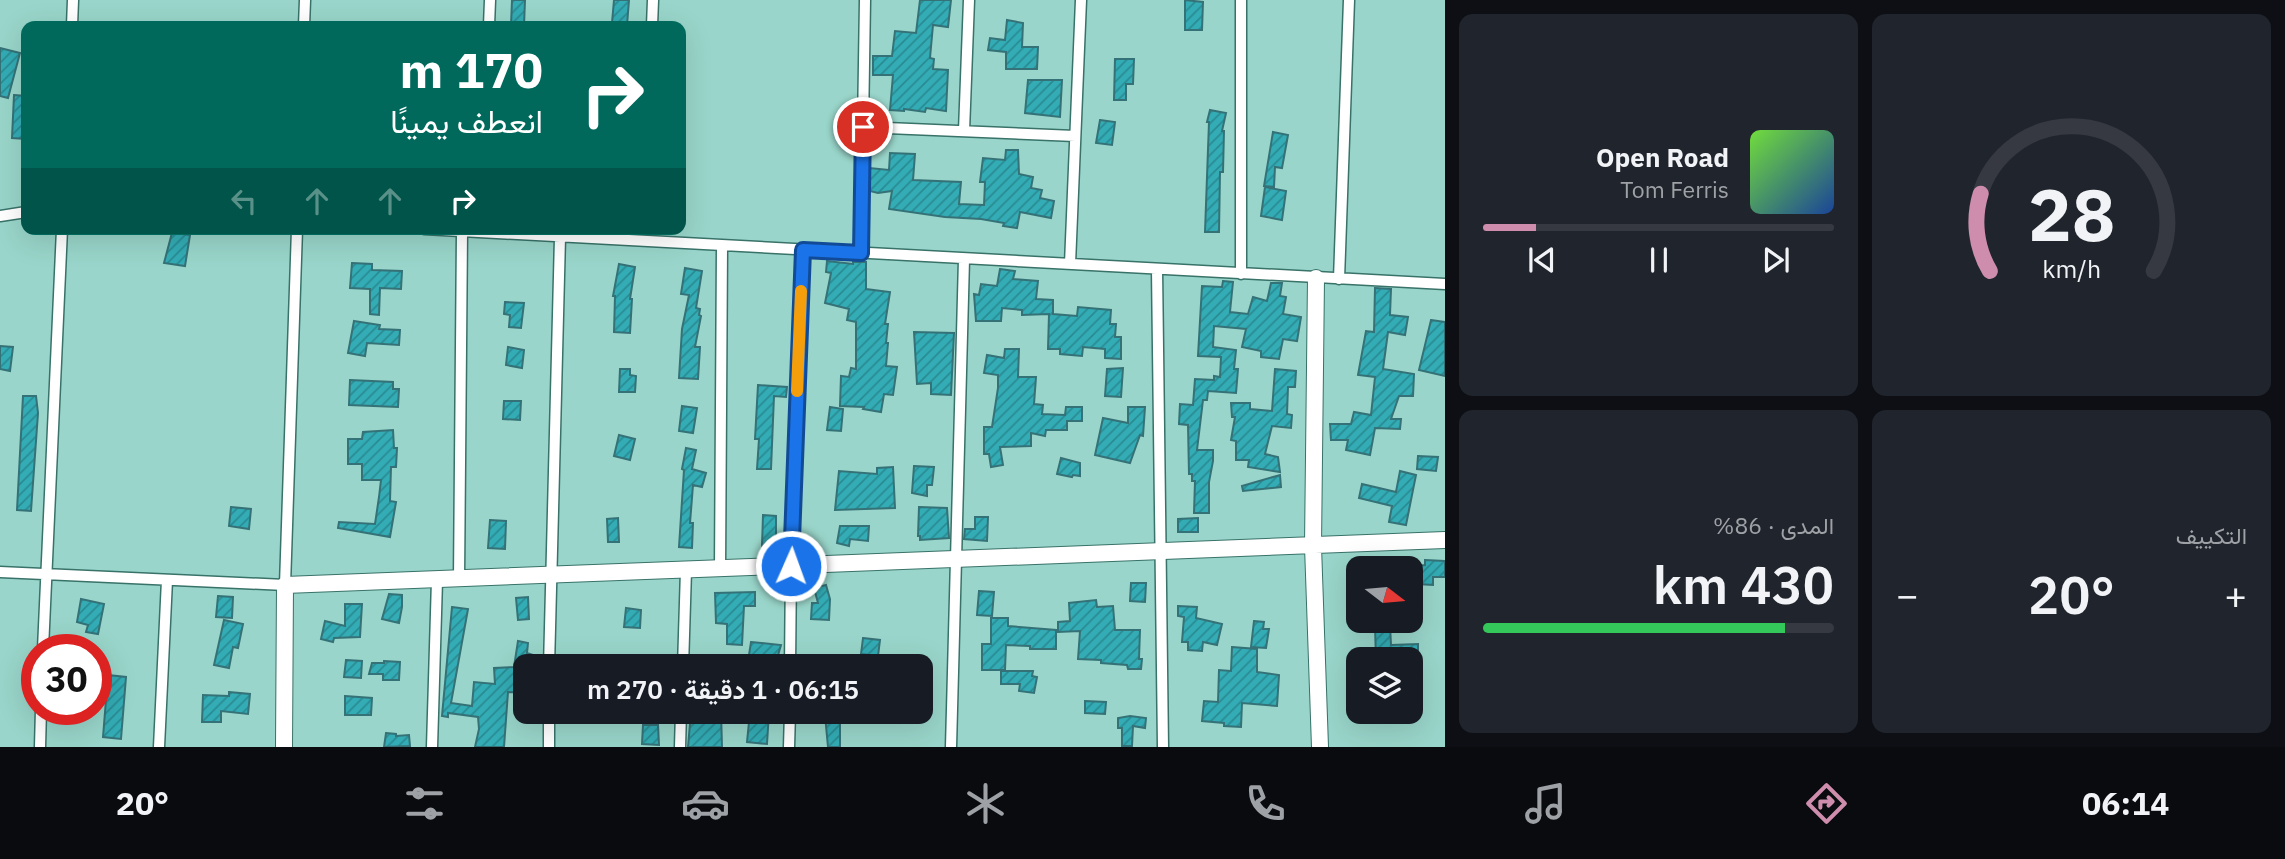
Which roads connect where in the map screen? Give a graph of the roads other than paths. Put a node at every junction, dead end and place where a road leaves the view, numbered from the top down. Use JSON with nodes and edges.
{"nodes":[{"id":1,"x":73,"y":0,"type":"edge"},
{"id":2,"x":305,"y":0,"type":"edge"},
{"id":3,"x":490,"y":0,"type":"edge"},
{"id":4,"x":653,"y":0,"type":"edge"},
{"id":5,"x":865,"y":0,"type":"edge"},
{"id":6,"x":969,"y":0,"type":"edge"},
{"id":7,"x":1081,"y":0,"type":"edge"},
{"id":8,"x":1241,"y":0,"type":"edge"},
{"id":9,"x":1349,"y":0,"type":"edge"},
{"id":10,"x":72,"y":21,"type":"edge"},
{"id":11,"x":304,"y":21,"type":"edge"},
{"id":12,"x":489,"y":21,"type":"edge"},
{"id":13,"x":652,"y":21,"type":"edge"},
{"id":14,"x":863,"y":127,"type":"junction"},
{"id":15,"x":964,"y":131,"type":"junction"},
{"id":16,"x":1075,"y":136,"type":"junction"},
{"id":17,"x":21,"y":213,"type":"edge"},
{"id":18,"x":0,"y":216,"type":"edge"},
{"id":19,"x":62,"y":235,"type":"edge"},
{"id":20,"x":297,"y":235,"type":"edge"},
{"id":21,"x":461,"y":235,"type":"edge"},
{"id":22,"x":534,"y":235,"type":"edge"},
{"id":23,"x":645,"y":235,"type":"edge"},
{"id":24,"x":560,"y":237,"type":"junction"},
{"id":25,"x":644,"y":242,"type":"junction"},
{"id":26,"x":722,"y":246,"type":"junction"},
{"id":27,"x":803,"y":250,"type":"junction"},
{"id":28,"x":861,"y":253,"type":"junction"},
{"id":29,"x":964,"y":259,"type":"junction"},
{"id":30,"x":1070,"y":264,"type":"junction"},
{"id":31,"x":1157,"y":269,"type":"junction"},
{"id":32,"x":1241,"y":274,"type":"junction"},
{"id":33,"x":1316,"y":278,"type":"junction"},
{"id":34,"x":1339,"y":279,"type":"junction"},
{"id":35,"x":1445,"y":284,"type":"edge"},
{"id":36,"x":1445,"y":540,"type":"edge"},
{"id":37,"x":1313,"y":547,"type":"junction"},
{"id":38,"x":1160,"y":552,"type":"junction"},
{"id":39,"x":957,"y":560,"type":"junction"},
{"id":40,"x":791,"y":566,"type":"junction"},
{"id":41,"x":720,"y":569,"type":"junction"},
{"id":42,"x":685,"y":570,"type":"junction"},
{"id":43,"x":0,"y":572,"type":"edge"},
{"id":44,"x":46,"y":574,"type":"junction"},
{"id":45,"x":550,"y":575,"type":"junction"},
{"id":46,"x":459,"y":579,"type":"junction"},
{"id":47,"x":167,"y":580,"type":"junction"},
{"id":48,"x":438,"y":580,"type":"junction"},
{"id":49,"x":285,"y":585,"type":"junction"},
{"id":50,"x":44,"y":634,"type":"edge"},
{"id":51,"x":550,"y":654,"type":"edge"},
{"id":52,"x":683,"y":654,"type":"edge"},
{"id":53,"x":790,"y":654,"type":"edge"},
{"id":54,"x":549,"y":724,"type":"edge"},
{"id":55,"x":681,"y":724,"type":"edge"},
{"id":56,"x":790,"y":724,"type":"edge"},
{"id":57,"x":41,"y":725,"type":"edge"},
{"id":58,"x":40,"y":747,"type":"edge"},
{"id":59,"x":159,"y":747,"type":"edge"},
{"id":60,"x":284,"y":747,"type":"edge"},
{"id":61,"x":432,"y":747,"type":"edge"},
{"id":62,"x":549,"y":747,"type":"edge"},
{"id":63,"x":680,"y":747,"type":"edge"},
{"id":64,"x":789,"y":747,"type":"edge"},
{"id":65,"x":951,"y":747,"type":"edge"},
{"id":66,"x":1163,"y":747,"type":"edge"},
{"id":67,"x":1320,"y":747,"type":"edge"}],
"edges":[{"from":1,"to":10,"type":"street"},
{"from":2,"to":11,"type":"street"},
{"from":3,"to":12,"type":"street"},
{"from":4,"to":13,"type":"street"},
{"from":5,"to":14,"type":"street"},
{"from":6,"to":15,"type":"street"},
{"from":7,"to":16,"type":"street"},
{"from":8,"to":32,"type":"street"},
{"from":9,"to":34,"type":"street"},
{"from":14,"to":15,"type":"street"},
{"from":14,"to":28,"type":"street"},
{"from":15,"to":16,"type":"street"},
{"from":16,"to":30,"type":"street"},
{"from":17,"to":18,"type":"street"},
{"from":19,"to":44,"type":"street"},
{"from":20,"to":49,"type":"street"},
{"from":21,"to":46,"type":"street"},
{"from":22,"to":24,"type":"street"},
{"from":23,"to":25,"type":"street"},
{"from":24,"to":25,"type":"street"},
{"from":24,"to":45,"type":"street"},
{"from":25,"to":26,"type":"street"},
{"from":26,"to":27,"type":"street"},
{"from":26,"to":41,"type":"street"},
{"from":27,"to":28,"type":"street"},
{"from":27,"to":40,"type":"street"},
{"from":28,"to":29,"type":"street"},
{"from":29,"to":30,"type":"street"},
{"from":29,"to":39,"type":"street"},
{"from":30,"to":31,"type":"street"},
{"from":31,"to":32,"type":"street"},
{"from":31,"to":38,"type":"street"},
{"from":32,"to":33,"type":"street"},
{"from":33,"to":34,"type":"street"},
{"from":33,"to":37,"type":"main road"},
{"from":34,"to":35,"type":"street"},
{"from":36,"to":37,"type":"main road"},
{"from":37,"to":38,"type":"main road"},
{"from":37,"to":67,"type":"main road"},
{"from":38,"to":39,"type":"main road"},
{"from":38,"to":66,"type":"street"},
{"from":39,"to":40,"type":"main road"},
{"from":39,"to":65,"type":"street"},
{"from":40,"to":41,"type":"main road"},
{"from":40,"to":53,"type":"street"},
{"from":41,"to":42,"type":"main road"},
{"from":42,"to":45,"type":"main road"},
{"from":42,"to":52,"type":"street"},
{"from":43,"to":44,"type":"street"},
{"from":44,"to":47,"type":"street"},
{"from":44,"to":50,"type":"street"},
{"from":45,"to":46,"type":"main road"},
{"from":45,"to":51,"type":"street"},
{"from":46,"to":48,"type":"main road"},
{"from":47,"to":49,"type":"street"},
{"from":47,"to":59,"type":"street"},
{"from":48,"to":49,"type":"main road"},
{"from":48,"to":61,"type":"street"},
{"from":49,"to":60,"type":"main road"},
{"from":54,"to":62,"type":"street"},
{"from":55,"to":63,"type":"street"},
{"from":56,"to":64,"type":"street"},
{"from":57,"to":58,"type":"street"}]}
